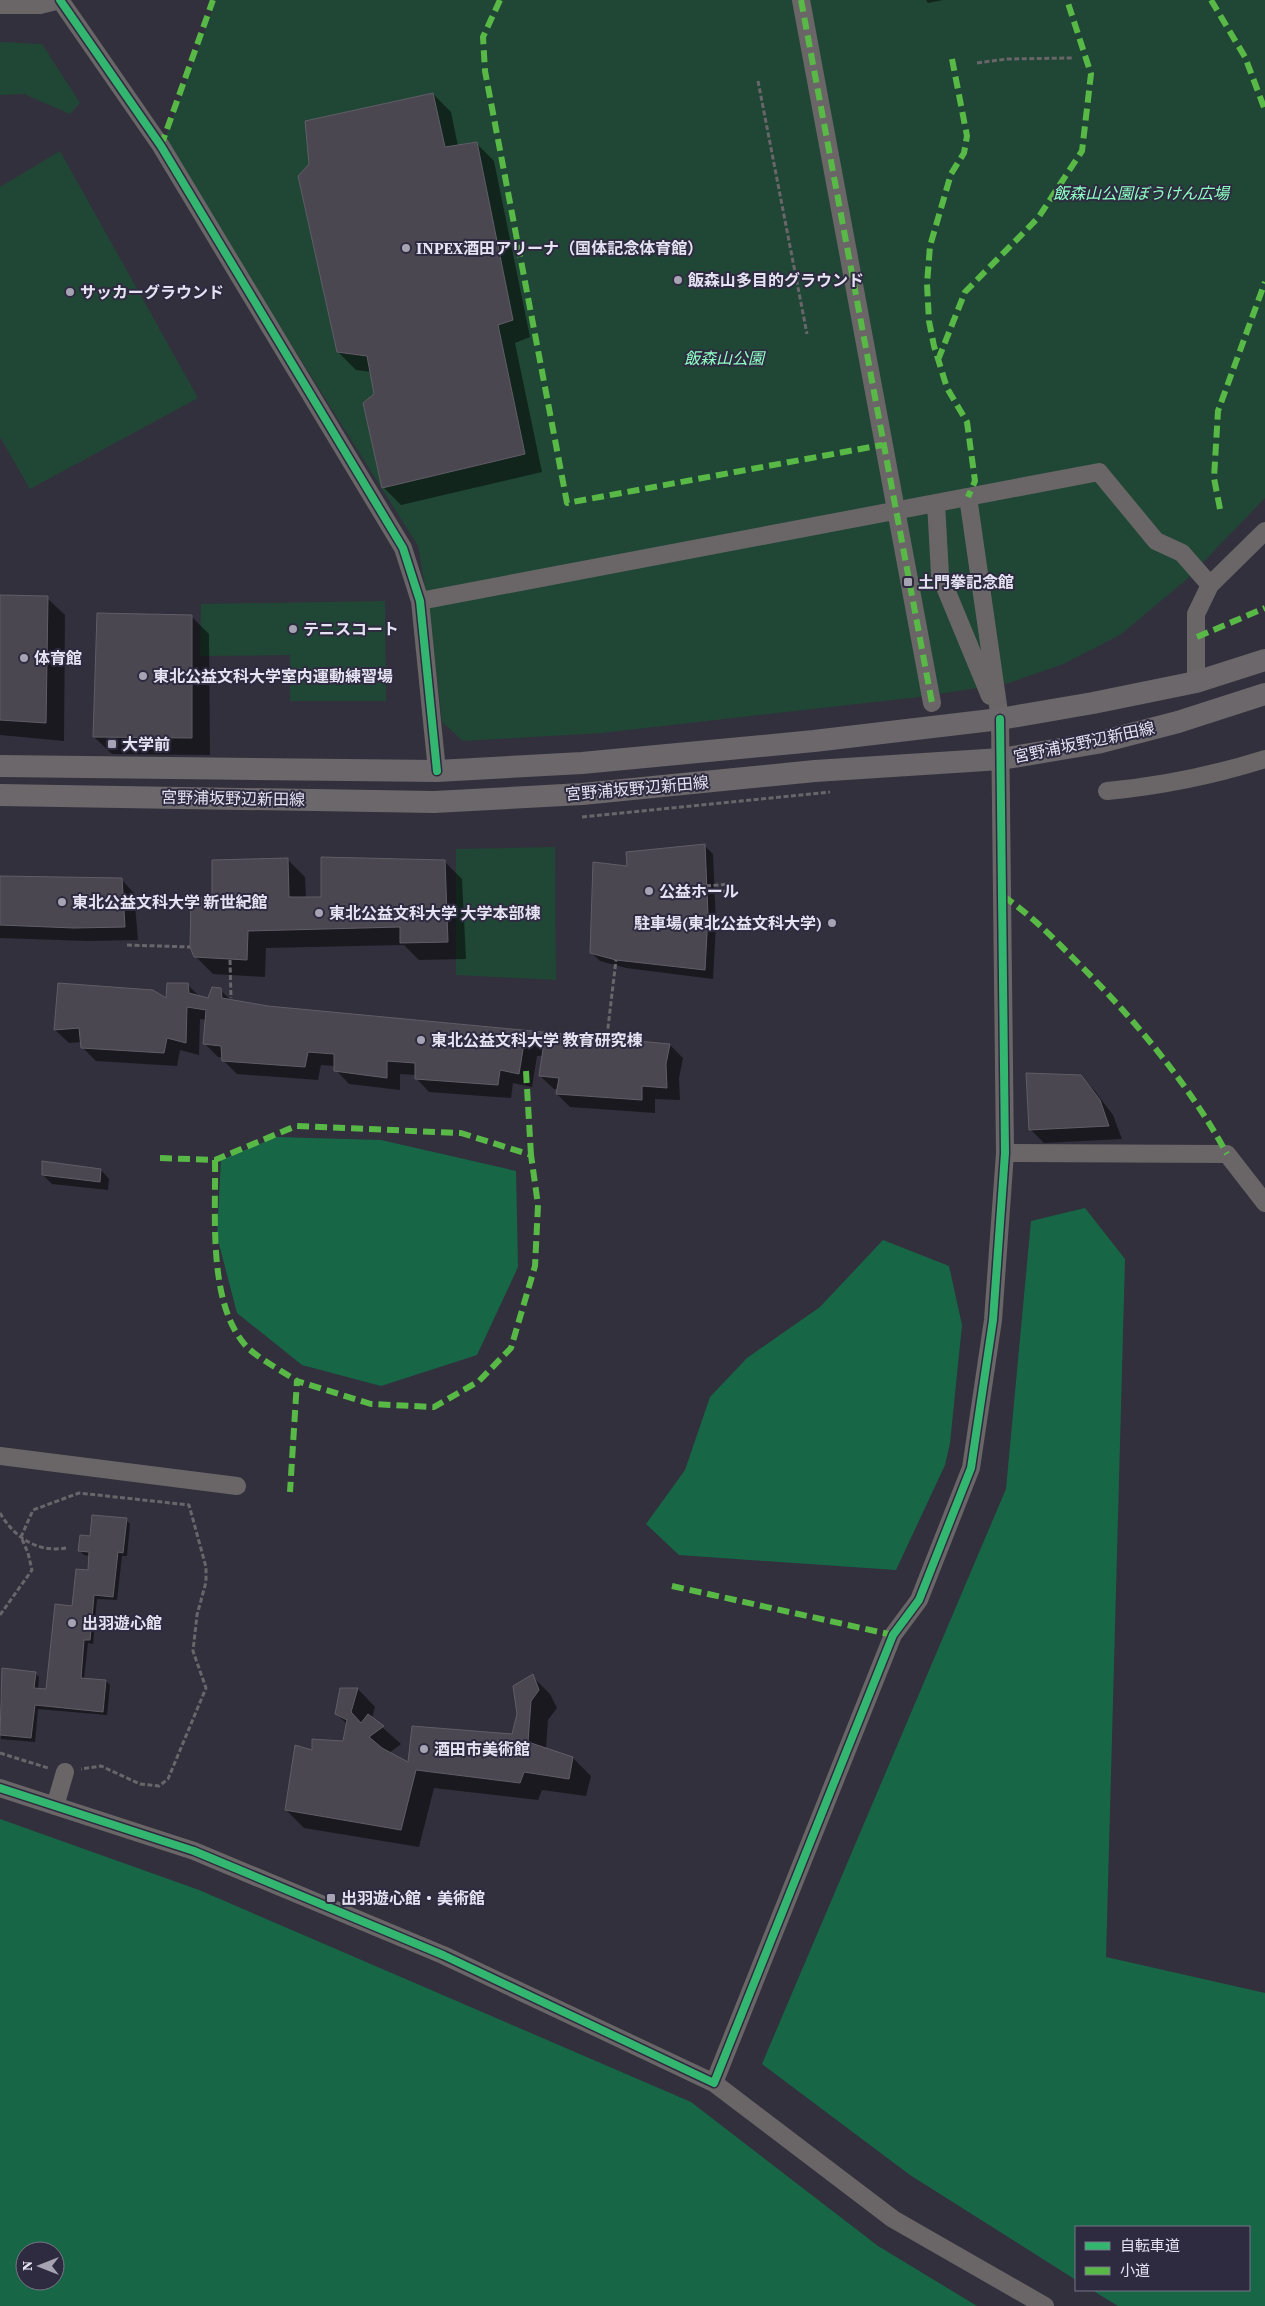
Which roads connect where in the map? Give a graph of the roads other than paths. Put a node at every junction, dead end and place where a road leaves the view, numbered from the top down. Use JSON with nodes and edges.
{"nodes":[{"id":1,"x":60,"y":0,"type":"edge"},
{"id":2,"x":801,"y":0,"type":"edge"},
{"id":3,"x":0,"y":5,"type":"edge"},
{"id":4,"x":968,"y":497,"type":"junction"},
{"id":5,"x":936,"y":503,"type":"junction"},
{"id":6,"x":894,"y":510,"type":"junction"},
{"id":7,"x":1265,"y":531,"type":"edge"},
{"id":8,"x":1210,"y":585,"type":"junction"},
{"id":9,"x":420,"y":602,"type":"junction"},
{"id":10,"x":1265,"y":660,"type":"edge"},
{"id":11,"x":1196,"y":682,"type":"junction"},
{"id":12,"x":1265,"y":694,"type":"edge"},
{"id":13,"x":932,"y":703,"type":"dead end"},
{"id":14,"x":1000,"y":719,"type":"junction"},
{"id":15,"x":1001,"y":759,"type":"junction"},
{"id":16,"x":1265,"y":759,"type":"edge"},
{"id":17,"x":0,"y":766,"type":"edge"},
{"id":18,"x":437,"y":771,"type":"junction"},
{"id":19,"x":1107,"y":791,"type":"dead end"},
{"id":20,"x":0,"y":795,"type":"edge"},
{"id":21,"x":1005,"y":1153,"type":"junction"},
{"id":22,"x":1265,"y":1203,"type":"edge"},
{"id":23,"x":0,"y":1456,"type":"edge"},
{"id":24,"x":238,"y":1486,"type":"dead end"},
{"id":25,"x":65,"y":1772,"type":"road end"},
{"id":26,"x":0,"y":1788,"type":"edge"},
{"id":27,"x":55,"y":1806,"type":"junction"},
{"id":28,"x":714,"y":2083,"type":"junction"},
{"id":29,"x":1045,"y":2306,"type":"edge"}],
"edges":[{"from":1,"to":3,"type":"street"},
{"from":1,"to":9,"type":"street"},
{"from":2,"to":6,"type":"street"},
{"from":4,"to":5,"type":"street"},
{"from":4,"to":8,"type":"street"},
{"from":4,"to":14,"type":"street"},
{"from":5,"to":6,"type":"street"},
{"from":5,"to":14,"type":"street"},
{"from":6,"to":9,"type":"street"},
{"from":6,"to":13,"type":"street"},
{"from":7,"to":8,"type":"street"},
{"from":8,"to":11,"type":"street"},
{"from":9,"to":18,"type":"street"},
{"from":10,"to":11,"type":"main road","name":"宮野浦坂野辺新田線"},
{"from":11,"to":14,"type":"main road","name":"宮野浦坂野辺新田線"},
{"from":12,"to":15,"type":"main road","name":"宮野浦坂野辺新田線"},
{"from":14,"to":15,"type":"street"},
{"from":14,"to":18,"type":"main road","name":"宮野浦坂野辺新田線"},
{"from":15,"to":20,"type":"main road","name":"宮野浦坂野辺新田線"},
{"from":15,"to":21,"type":"street"},
{"from":16,"to":19,"type":"street"},
{"from":17,"to":18,"type":"main road","name":"宮野浦坂野辺新田線"},
{"from":21,"to":22,"type":"street"},
{"from":21,"to":28,"type":"street"},
{"from":23,"to":24,"type":"street"},
{"from":25,"to":27,"type":"street"},
{"from":26,"to":27,"type":"street"},
{"from":27,"to":28,"type":"street"},
{"from":28,"to":29,"type":"street"}]}
